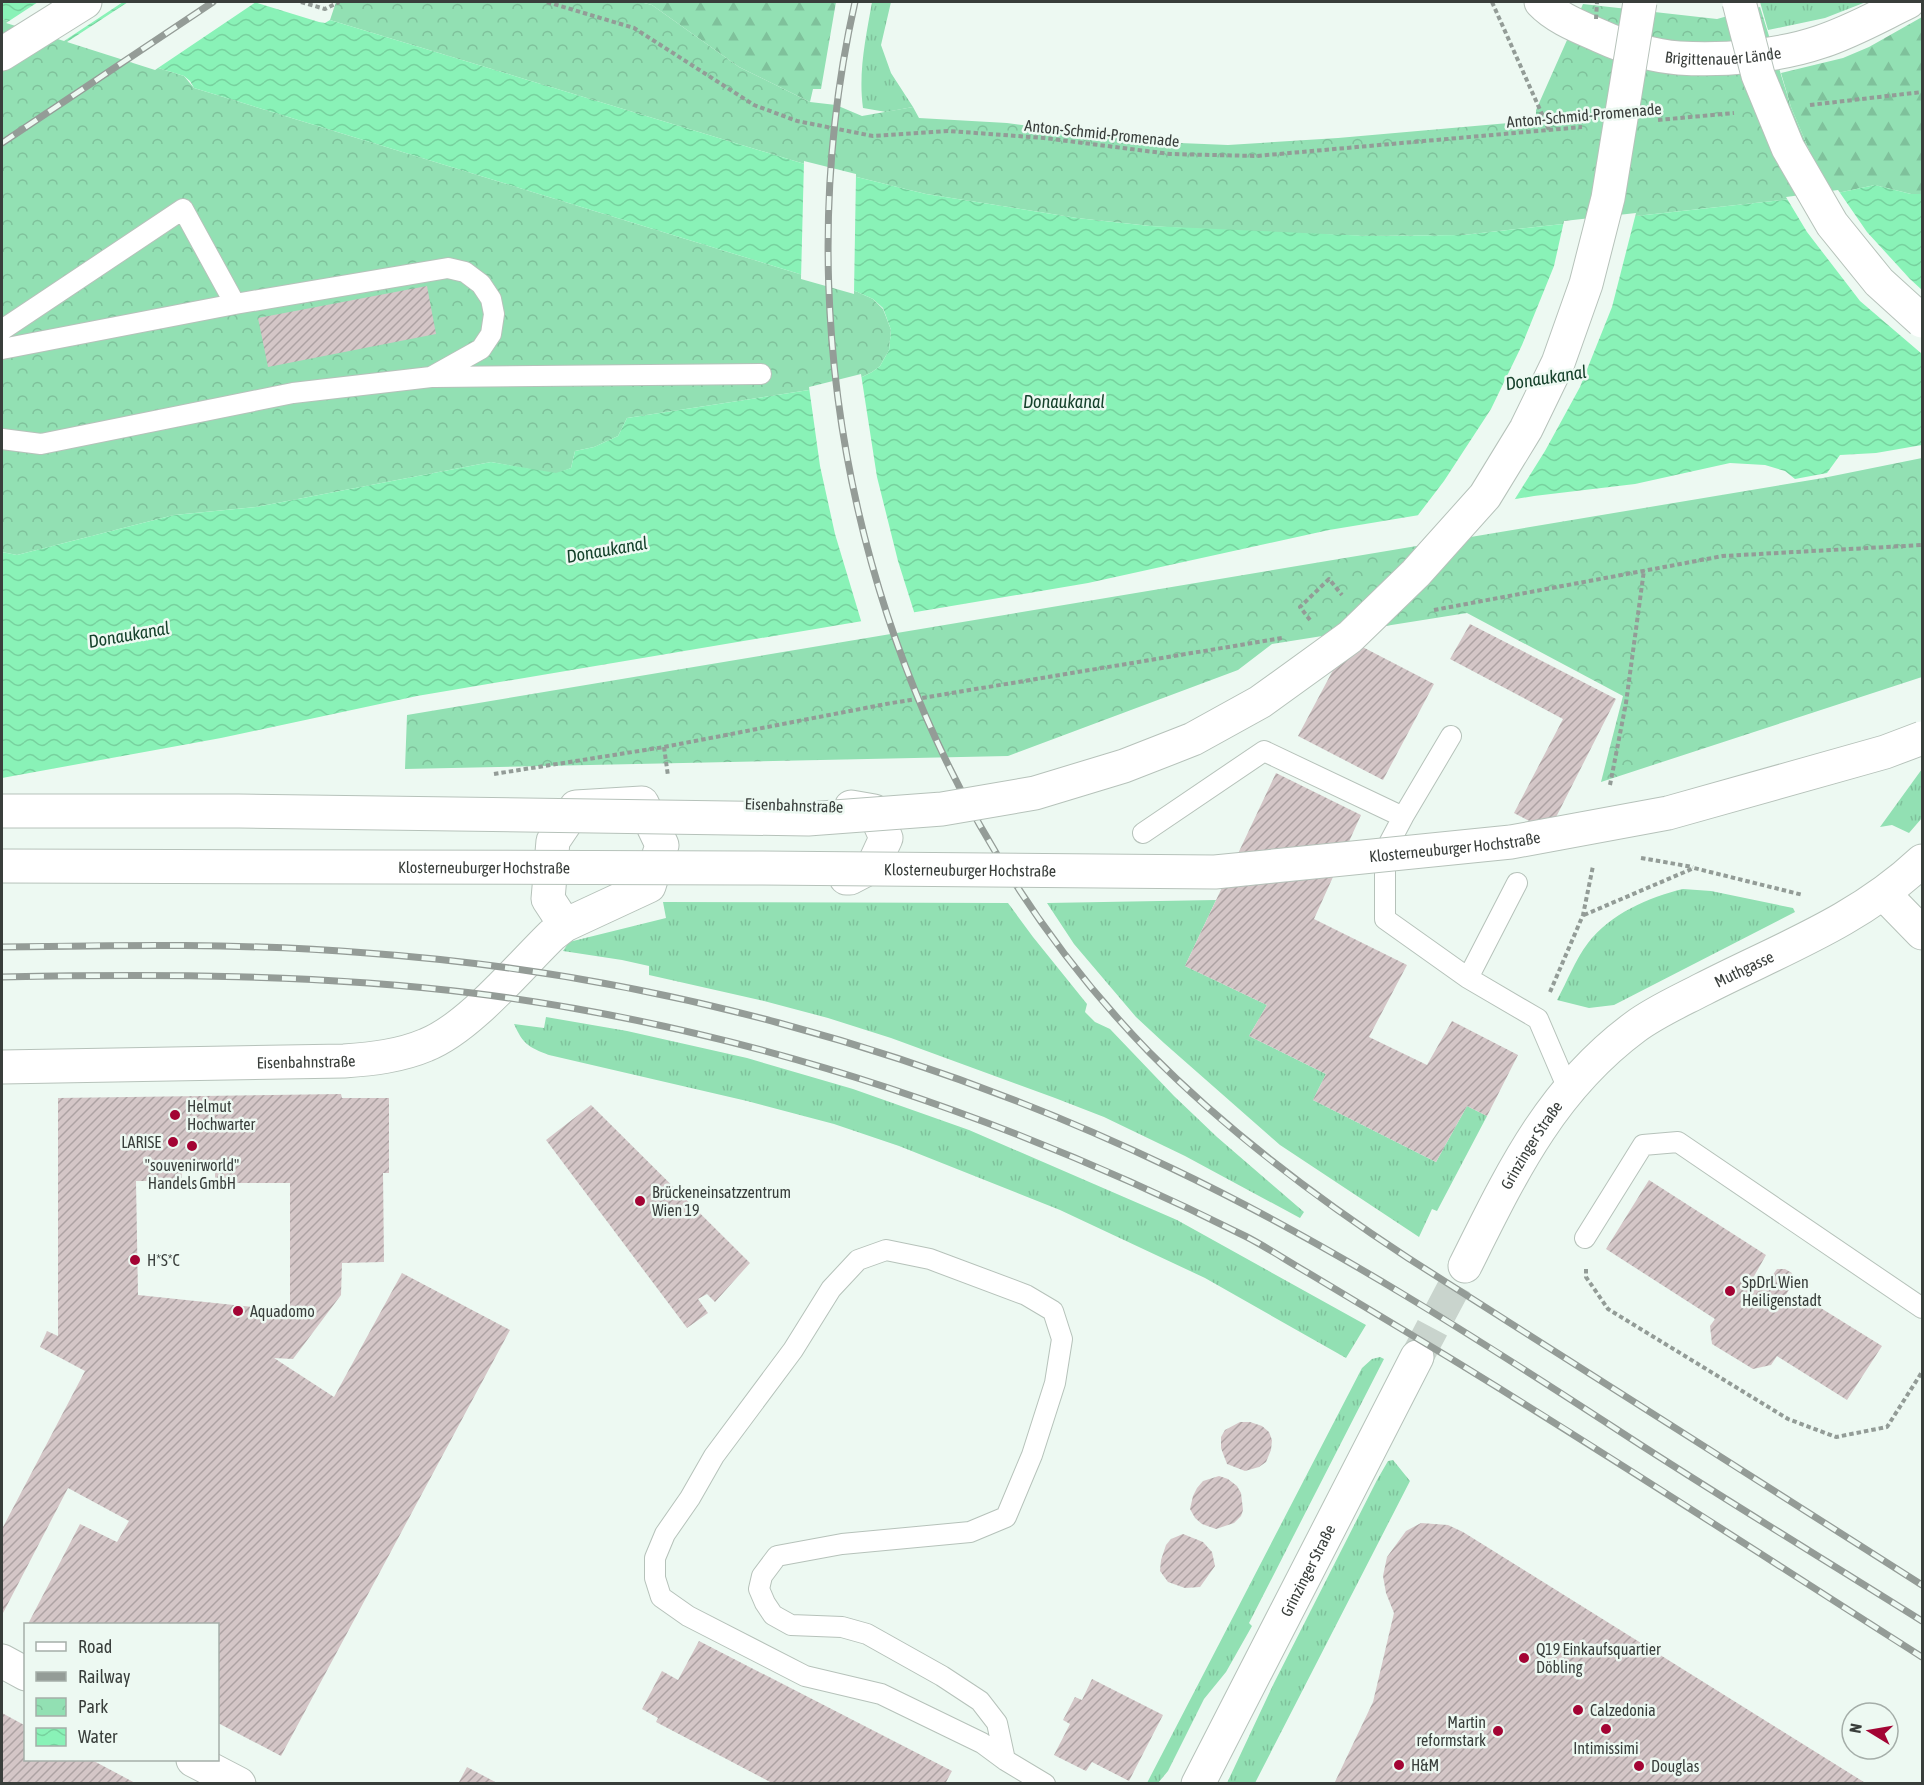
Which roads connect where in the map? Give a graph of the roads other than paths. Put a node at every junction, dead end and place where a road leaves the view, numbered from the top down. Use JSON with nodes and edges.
{"nodes":[{"id":1,"x":84,"y":2,"type":"edge"},
{"id":2,"x":1541,"y":2,"type":"edge"},
{"id":3,"x":1640,"y":2,"type":"edge"},
{"id":4,"x":1739,"y":2,"type":"edge"},
{"id":5,"x":1908,"y":2,"type":"edge"},
{"id":6,"x":13,"y":47,"type":"edge"},
{"id":7,"x":235,"y":304,"type":"junction"},
{"id":8,"x":1923,"y":321,"type":"edge"},
{"id":9,"x":2,"y":330,"type":"edge"},
{"id":10,"x":2,"y":349,"type":"edge"},
{"id":11,"x":761,"y":374,"type":"dead end"},
{"id":12,"x":431,"y":376,"type":"junction"},
{"id":13,"x":2,"y":439,"type":"edge"},
{"id":14,"x":1450,"y":736,"type":"dead end"},
{"id":15,"x":1923,"y":738,"type":"edge"},
{"id":16,"x":642,"y":803,"type":"junction"},
{"id":17,"x":2,"y":811,"type":"edge"},
{"id":18,"x":1403,"y":817,"type":"junction"},
{"id":19,"x":1143,"y":833,"type":"dead end"},
{"id":20,"x":1923,"y":861,"type":"edge"},
{"id":21,"x":2,"y":866,"type":"edge"},
{"id":22,"x":1517,"y":883,"type":"dead end"},
{"id":23,"x":649,"y":886,"type":"junction"},
{"id":24,"x":1884,"y":894,"type":"junction"},
{"id":25,"x":565,"y":925,"type":"junction"},
{"id":26,"x":1923,"y":933,"type":"edge"},
{"id":27,"x":1468,"y":978,"type":"junction"},
{"id":28,"x":2,"y":1067,"type":"edge"},
{"id":29,"x":1568,"y":1089,"type":"junction"},
{"id":30,"x":1585,"y":1238,"type":"road end"},
{"id":31,"x":1465,"y":1266,"type":"tunnel mouth"},
{"id":32,"x":1923,"y":1308,"type":"edge"},
{"id":33,"x":1417,"y":1357,"type":"tunnel mouth"},
{"id":34,"x":2,"y":1661,"type":"edge"},
{"id":35,"x":24,"y":1673,"type":"edge"},
{"id":36,"x":1005,"y":1760,"type":"junction"},
{"id":37,"x":195,"y":1761,"type":"edge"},
{"id":38,"x":239,"y":1784,"type":"edge"},
{"id":39,"x":1045,"y":1784,"type":"edge"},
{"id":40,"x":1198,"y":1784,"type":"edge"}],
"edges":[{"from":1,"to":6,"type":"main road"},
{"from":2,"to":5,"type":"main road","name":"Brigittenauer Lände"},
{"from":3,"to":17,"type":"main road","bridge":true},
{"from":4,"to":8,"type":"main road","bridge":true},
{"from":7,"to":9,"type":"lane"},
{"from":7,"to":10,"type":"lane"},
{"from":7,"to":12,"type":"lane"},
{"from":11,"to":12,"type":"lane"},
{"from":12,"to":13,"type":"lane"},
{"from":14,"to":18,"type":"lane"},
{"from":15,"to":21,"type":"main road","name":"Klosterneuburger Hochstraße","bridge":true},
{"from":16,"to":23,"type":"main road"},
{"from":16,"to":23,"type":"main road","name":"Eisenbahnstraße"},
{"from":16,"to":25,"type":"main road","name":"Eisenbahnstraße"},
{"from":18,"to":19,"type":"lane"},
{"from":18,"to":27,"type":"lane"},
{"from":20,"to":24,"type":"main road","name":"Muthgasse"},
{"from":22,"to":27,"type":"lane"},
{"from":23,"to":25,"type":"main road","name":"Eisenbahnstraße"},
{"from":24,"to":26,"type":"main road"},
{"from":24,"to":29,"type":"main road","name":"Muthgasse"},
{"from":25,"to":28,"type":"main road","name":"Eisenbahnstraße"},
{"from":27,"to":29,"type":"lane"},
{"from":29,"to":31,"type":"main road","name":"Grinzinger Straße"},
{"from":30,"to":32,"type":"lane"},
{"from":33,"to":40,"type":"main road","name":"Grinzinger Straße"},
{"from":34,"to":35,"type":"main road"},
{"from":36,"to":36,"type":"lane"},
{"from":36,"to":39,"type":"lane"},
{"from":37,"to":38,"type":"main road"}]}
